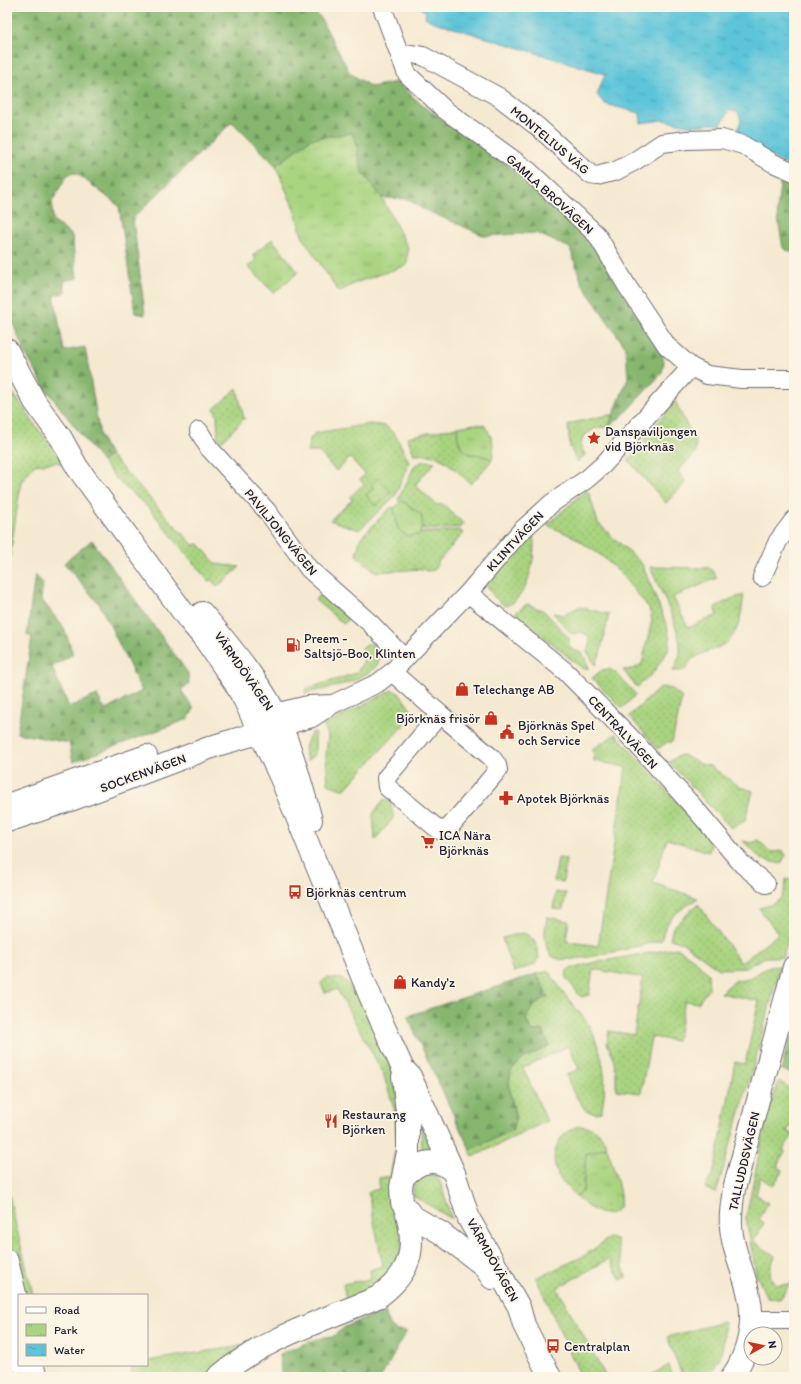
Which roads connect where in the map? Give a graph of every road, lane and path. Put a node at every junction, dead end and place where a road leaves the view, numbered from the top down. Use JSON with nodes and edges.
{"nodes":[{"id":1,"x":382,"y":7,"type":"edge"},
{"id":2,"x":400,"y":56,"type":"junction"},
{"id":3,"x":794,"y":172,"type":"edge"},
{"id":4,"x":7,"y":350,"type":"edge"},
{"id":5,"x":691,"y":367,"type":"junction"},
{"id":6,"x":794,"y":379,"type":"edge"},
{"id":7,"x":199,"y":432,"type":"dead end"},
{"id":8,"x":77,"y":467,"type":"junction"},
{"id":9,"x":794,"y":520,"type":"edge"},
{"id":10,"x":762,"y":577,"type":"dead end"},
{"id":11,"x":468,"y":593,"type":"junction"},
{"id":12,"x":405,"y":659,"type":"junction"},
{"id":13,"x":392,"y":672,"type":"junction"},
{"id":14,"x":440,"y":714,"type":"junction"},
{"id":15,"x":277,"y":720,"type":"junction"},
{"id":16,"x":255,"y":726,"type":"junction"},
{"id":17,"x":7,"y":805,"type":"edge"},
{"id":18,"x":7,"y":821,"type":"edge"},
{"id":19,"x":766,"y":884,"type":"dead end"},
{"id":20,"x":338,"y":916,"type":"junction"},
{"id":21,"x":794,"y":967,"type":"edge"},
{"id":22,"x":403,"y":1069,"type":"junction"},
{"id":23,"x":454,"y":1173,"type":"junction"},
{"id":24,"x":404,"y":1177,"type":"junction"},
{"id":25,"x":406,"y":1210,"type":"junction"},
{"id":26,"x":7,"y":1261,"type":"edge"},
{"id":27,"x":18,"y":1306,"type":"edge"},
{"id":28,"x":7,"y":1311,"type":"edge"},
{"id":29,"x":752,"y":1320,"type":"junction"},
{"id":30,"x":794,"y":1320,"type":"edge"},
{"id":31,"x":524,"y":1325,"type":"junction"},
{"id":32,"x":18,"y":1358,"type":"edge"},
{"id":33,"x":20,"y":1366,"type":"edge"},
{"id":34,"x":32,"y":1366,"type":"edge"},
{"id":35,"x":23,"y":1377,"type":"edge"},
{"id":36,"x":36,"y":1377,"type":"edge"},
{"id":37,"x":218,"y":1377,"type":"edge"},
{"id":38,"x":550,"y":1377,"type":"edge"},
{"id":39,"x":732,"y":1377,"type":"edge"}],
"edges":[{"from":1,"to":2,"type":"street","name":"GAMLA BROVÄGEN"},
{"from":2,"to":3,"type":"street","name":"MONTELIUS VÄG"},
{"from":2,"to":5,"type":"street","name":"GAMLA BROVÄGEN"},
{"from":4,"to":8,"type":"main road","name":"VÄRMDÖVÄGEN"},
{"from":5,"to":6,"type":"street","name":"GAMLA BROVÄGEN"},
{"from":5,"to":11,"type":"street","name":"KLINTVÄGEN"},
{"from":7,"to":12,"type":"street","name":"PAVILJONGVÄGEN"},
{"from":8,"to":15,"type":"main road","name":"VÄRMDÖVÄGEN"},
{"from":8,"to":16,"type":"main road","name":"VÄRMDÖVÄGEN"},
{"from":9,"to":10,"type":"street"},
{"from":11,"to":12,"type":"street","name":"KLINTVÄGEN"},
{"from":11,"to":19,"type":"street","name":"CENTRALVÄGEN"},
{"from":12,"to":13,"type":"street","name":"KLINTVÄGEN"},
{"from":13,"to":14,"type":"street"},
{"from":13,"to":15,"type":"street","name":"KLINTVÄGEN"},
{"from":14,"to":14,"type":"street"},
{"from":15,"to":16,"type":"main road","name":"SOCKENVÄGEN"},
{"from":15,"to":20,"type":"main road","name":"VÄRMDÖVÄGEN"},
{"from":16,"to":17,"type":"main road","name":"SOCKENVÄGEN"},
{"from":16,"to":18,"type":"main road","name":"SOCKENVÄGEN"},
{"from":16,"to":20,"type":"main road","name":"VÄRMDÖVÄGEN"},
{"from":20,"to":22,"type":"main road","name":"VÄRMDÖVÄGEN"},
{"from":21,"to":29,"type":"main road","name":"TALLUDDSVÄGEN"},
{"from":22,"to":23,"type":"main road","name":"VÄRMDÖVÄGEN"},
{"from":22,"to":24,"type":"main road","name":"VÄRMDÖVÄGEN"},
{"from":23,"to":24,"type":"main road"},
{"from":23,"to":31,"type":"main road","name":"VÄRMDÖVÄGEN"},
{"from":24,"to":25,"type":"main road","name":"VÄRMDÖVÄGEN"},
{"from":25,"to":31,"type":"main road","name":"VÄRMDÖVÄGEN"},
{"from":25,"to":37,"type":"main road"},
{"from":26,"to":27,"type":"main road"},
{"from":28,"to":32,"type":"main road"},
{"from":29,"to":30,"type":"street"},
{"from":29,"to":39,"type":"main road","name":"TALLUDDSVÄGEN"},
{"from":31,"to":38,"type":"main road","name":"VÄRMDÖVÄGEN"},
{"from":33,"to":35,"type":"main road"},
{"from":34,"to":36,"type":"main road"}]}
